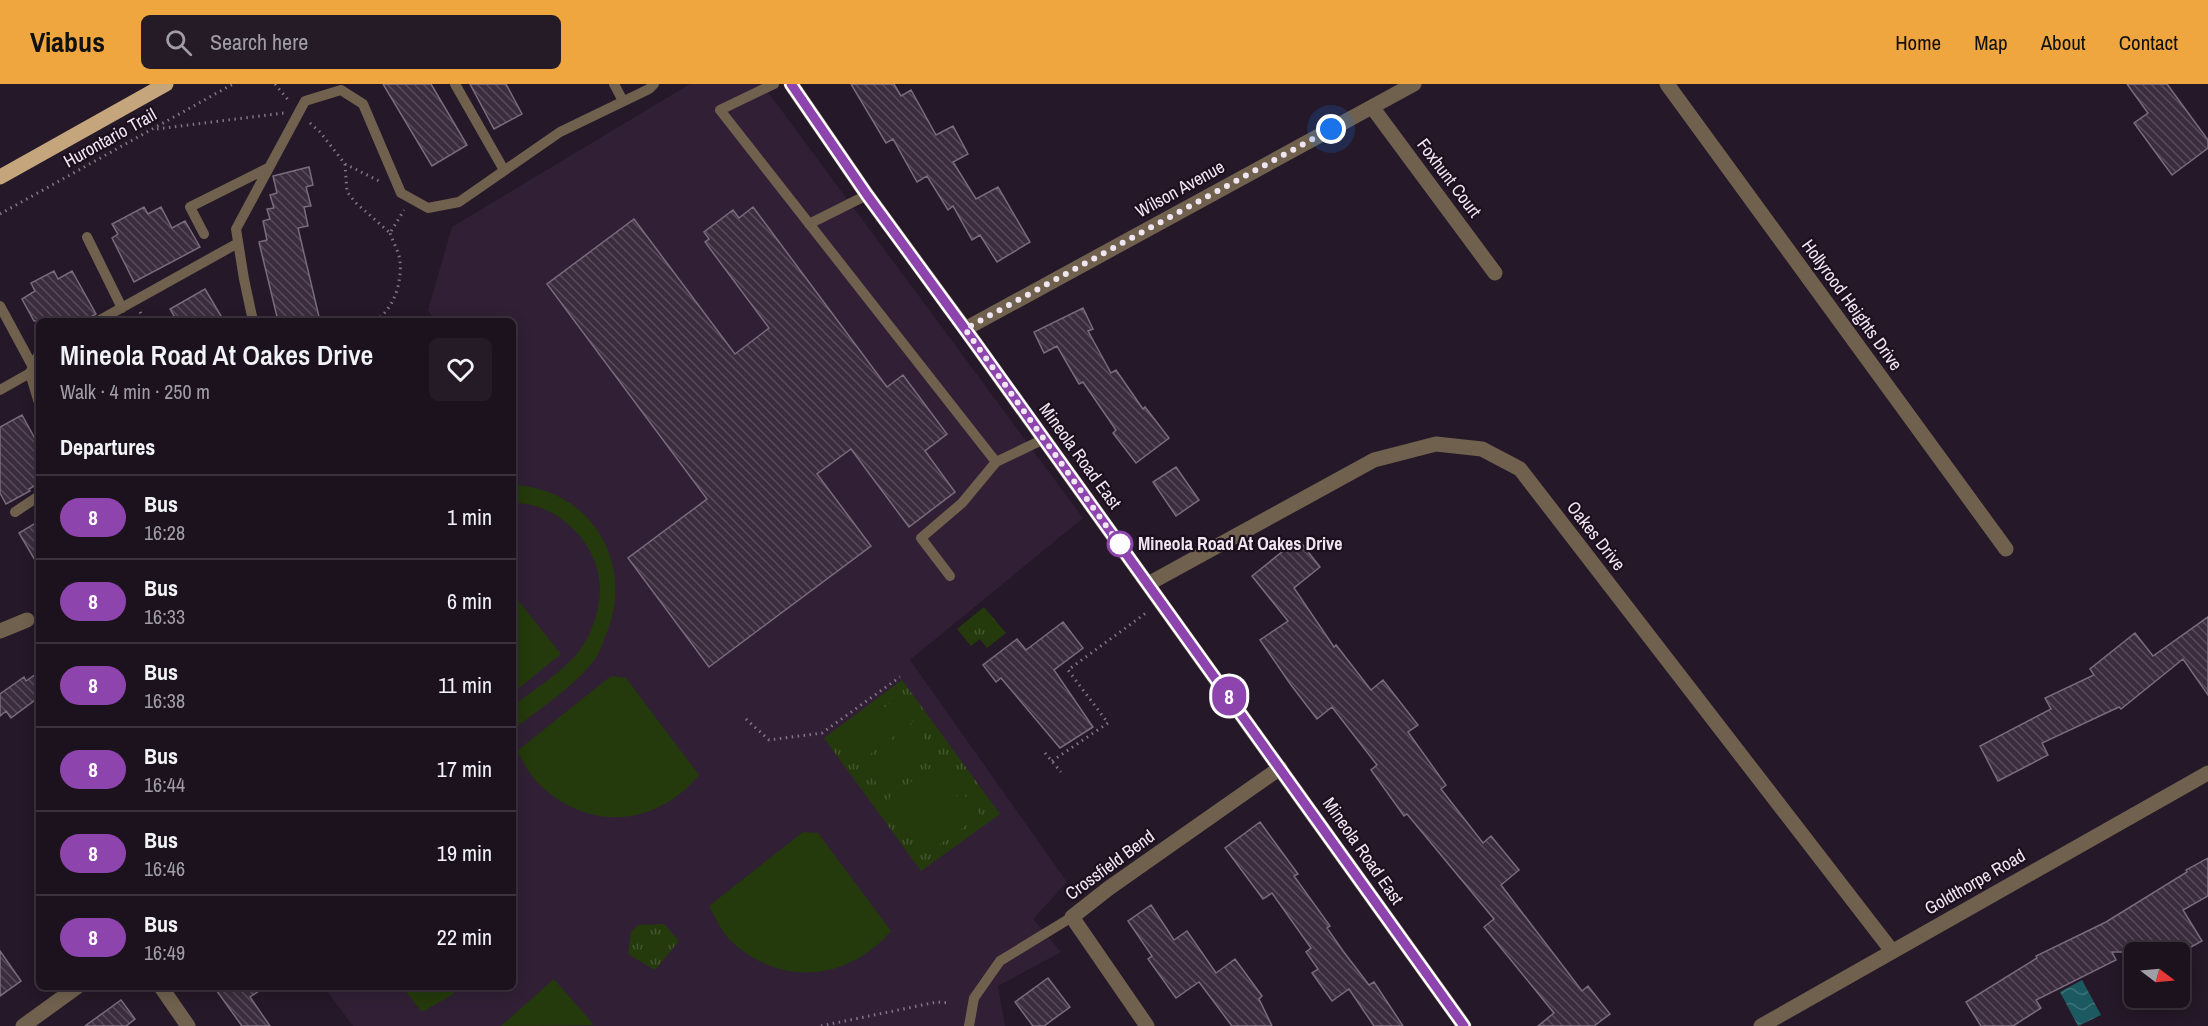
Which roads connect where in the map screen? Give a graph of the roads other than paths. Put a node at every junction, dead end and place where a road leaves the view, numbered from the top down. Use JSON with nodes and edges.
{"nodes":[{"id":1,"x":166,"y":84,"type":"edge"},
{"id":2,"x":455,"y":84,"type":"edge"},
{"id":3,"x":614,"y":84,"type":"edge"},
{"id":4,"x":654,"y":84,"type":"edge"},
{"id":5,"x":774,"y":84,"type":"edge"},
{"id":6,"x":791,"y":84,"type":"edge"},
{"id":7,"x":1414,"y":84,"type":"edge"},
{"id":8,"x":1667,"y":84,"type":"edge"},
{"id":9,"x":623,"y":101,"type":"junction"},
{"id":10,"x":1372,"y":107,"type":"junction"},
{"id":11,"x":268,"y":168,"type":"junction"},
{"id":12,"x":504,"y":170,"type":"junction"},
{"id":13,"x":0,"y":177,"type":"edge"},
{"id":14,"x":867,"y":195,"type":"junction"},
{"id":15,"x":809,"y":224,"type":"junction"},
{"id":16,"x":204,"y":234,"type":"dead end"},
{"id":17,"x":87,"y":237,"type":"dead end"},
{"id":18,"x":238,"y":243,"type":"junction"},
{"id":19,"x":1495,"y":273,"type":"dead end"},
{"id":20,"x":0,"y":306,"type":"edge"},
{"id":21,"x":122,"y":308,"type":"junction"},
{"id":22,"x":104,"y":318,"type":"edge"},
{"id":23,"x":252,"y":318,"type":"edge"},
{"id":24,"x":965,"y":329,"type":"junction"},
{"id":25,"x":36,"y":361,"type":"edge"},
{"id":26,"x":32,"y":370,"type":"junction"},
{"id":27,"x":36,"y":389,"type":"edge"},
{"id":28,"x":0,"y":390,"type":"edge"},
{"id":29,"x":1044,"y":439,"type":"junction"},
{"id":30,"x":996,"y":462,"type":"junction"},
{"id":31,"x":36,"y":498,"type":"edge"},
{"id":32,"x":15,"y":512,"type":"dead end"},
{"id":33,"x":2006,"y":549,"type":"dead end"},
{"id":34,"x":950,"y":576,"type":"dead end"},
{"id":35,"x":1148,"y":584,"type":"junction"},
{"id":36,"x":33,"y":618,"type":"edge"},
{"id":37,"x":0,"y":631,"type":"edge"},
{"id":38,"x":1280,"y":768,"type":"junction"},
{"id":39,"x":2208,"y":773,"type":"edge"},
{"id":40,"x":1072,"y":917,"type":"junction"},
{"id":41,"x":1892,"y":951,"type":"junction"},
{"id":42,"x":73,"y":990,"type":"edge"},
{"id":43,"x":163,"y":990,"type":"edge"},
{"id":44,"x":23,"y":1026,"type":"edge"},
{"id":45,"x":188,"y":1026,"type":"edge"},
{"id":46,"x":969,"y":1026,"type":"edge"},
{"id":47,"x":1147,"y":1026,"type":"edge"},
{"id":48,"x":1464,"y":1026,"type":"edge"},
{"id":49,"x":1761,"y":1026,"type":"edge"}],
"edges":[{"from":1,"to":13,"type":"main road"},
{"from":2,"to":12,"type":"lane"},
{"from":3,"to":9,"type":"lane"},
{"from":4,"to":9,"type":"lane"},
{"from":5,"to":15,"type":"lane"},
{"from":6,"to":14,"type":"street","name":"Mineola Road East"},
{"from":7,"to":10,"type":"street","name":"Wilson Avenue"},
{"from":8,"to":33,"type":"street","name":"Hollyrood Heights Drive"},
{"from":9,"to":12,"type":"lane"},
{"from":10,"to":19,"type":"street","name":"Foxhunt Court"},
{"from":10,"to":24,"type":"street","name":"Wilson Avenue"},
{"from":11,"to":12,"type":"lane"},
{"from":11,"to":16,"type":"lane"},
{"from":11,"to":18,"type":"lane"},
{"from":14,"to":15,"type":"lane"},
{"from":14,"to":24,"type":"street","name":"Mineola Road East"},
{"from":15,"to":30,"type":"lane"},
{"from":17,"to":21,"type":"lane"},
{"from":18,"to":21,"type":"lane"},
{"from":18,"to":23,"type":"lane"},
{"from":20,"to":26,"type":"lane"},
{"from":21,"to":22,"type":"lane"},
{"from":24,"to":29,"type":"street","name":"Mineola Road East"},
{"from":25,"to":26,"type":"lane"},
{"from":26,"to":27,"type":"lane"},
{"from":26,"to":28,"type":"lane"},
{"from":29,"to":30,"type":"lane"},
{"from":29,"to":35,"type":"street","name":"Mineola Road East"},
{"from":30,"to":34,"type":"lane"},
{"from":31,"to":32,"type":"lane"},
{"from":35,"to":38,"type":"street","name":"Mineola Road East"},
{"from":35,"to":41,"type":"street","name":"Oakes Drive"},
{"from":36,"to":37,"type":"street"},
{"from":38,"to":40,"type":"street","name":"Crossfield Bend"},
{"from":38,"to":48,"type":"street","name":"Mineola Road East"},
{"from":39,"to":41,"type":"street","name":"Goldthorpe Road"},
{"from":40,"to":46,"type":"lane"},
{"from":40,"to":47,"type":"street","name":"Crossfield Bend"},
{"from":41,"to":49,"type":"street","name":"Goldthorpe Road"},
{"from":42,"to":44,"type":"street"},
{"from":43,"to":45,"type":"street"}]}
